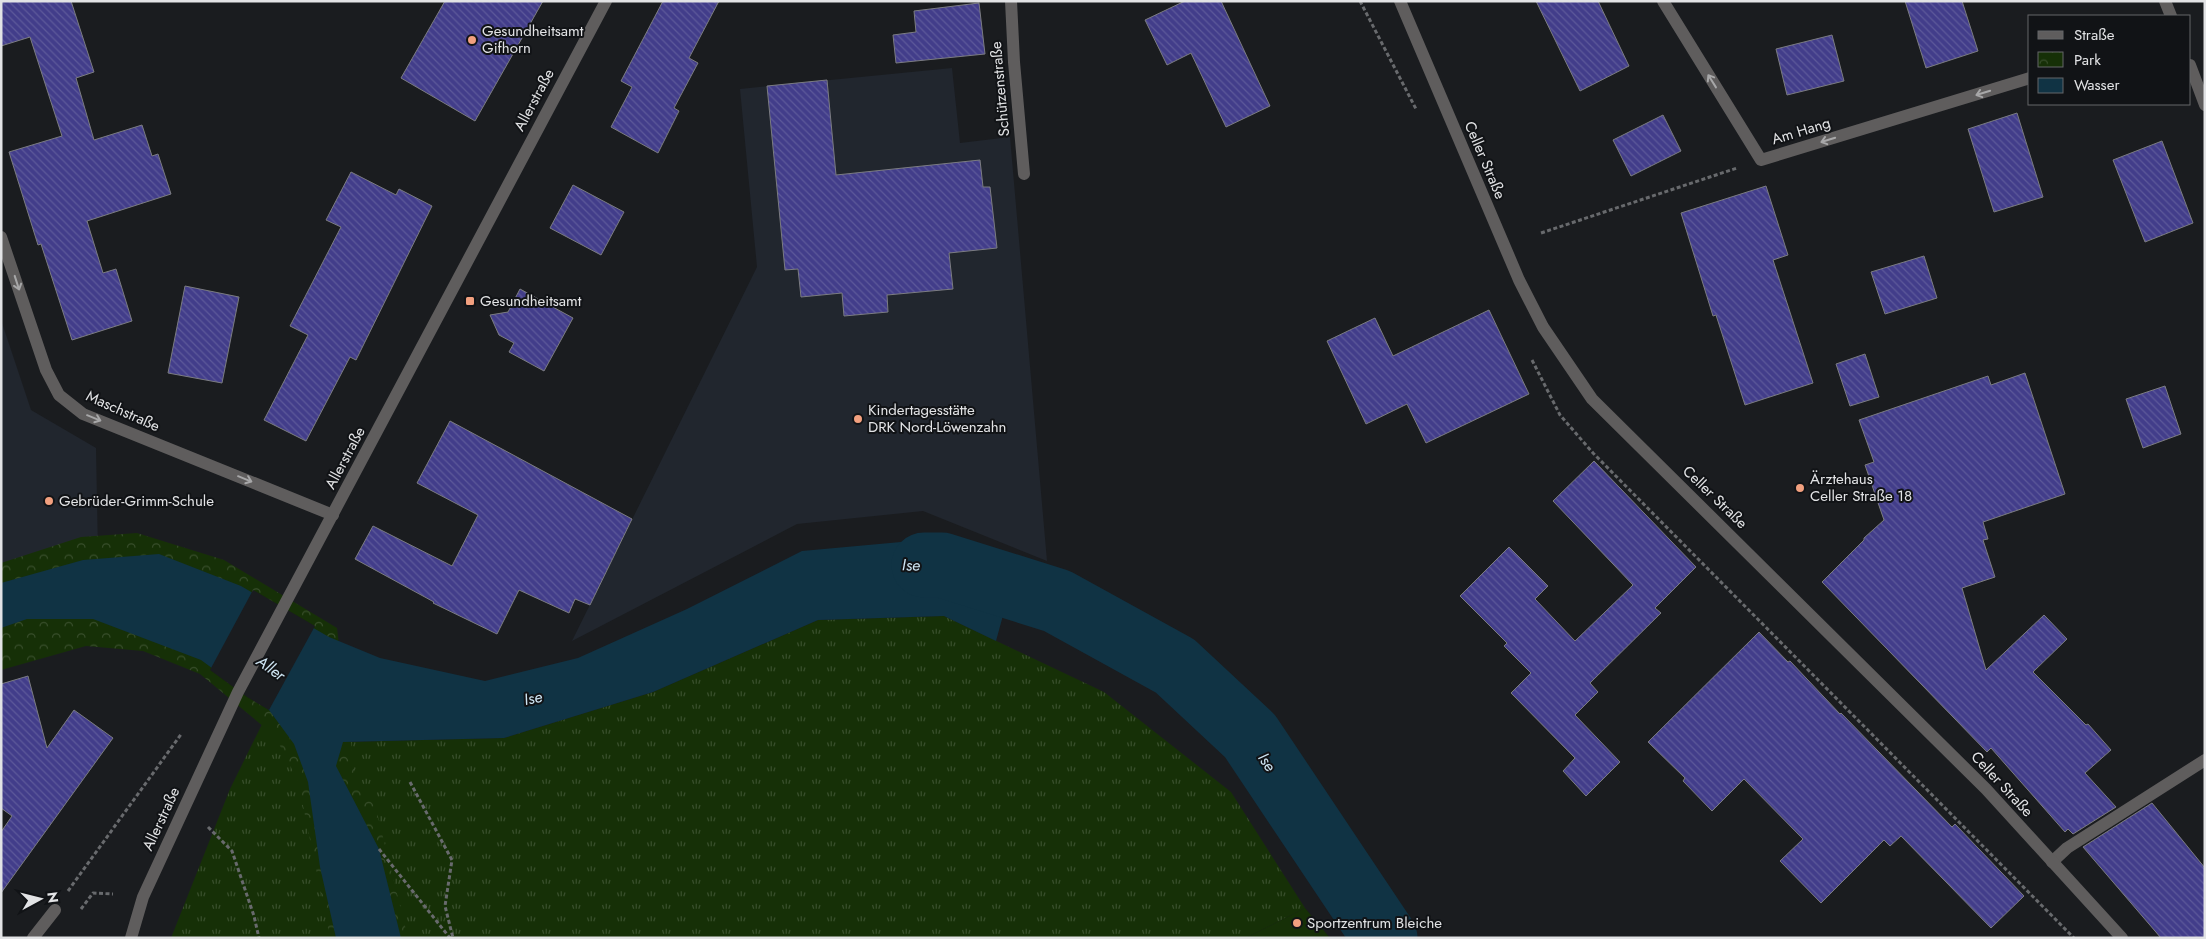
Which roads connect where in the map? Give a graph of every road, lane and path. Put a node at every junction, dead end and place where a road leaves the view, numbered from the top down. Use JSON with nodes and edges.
{"nodes":[{"id":1,"x":606,"y":1,"type":"edge"},
{"id":2,"x":1011,"y":1,"type":"edge"},
{"id":3,"x":1400,"y":1,"type":"edge"},
{"id":4,"x":1663,"y":1,"type":"edge"},
{"id":5,"x":2165,"y":1,"type":"edge"},
{"id":6,"x":2171,"y":15,"type":"edge"},
{"id":7,"x":2191,"y":68,"type":"edge"},
{"id":8,"x":2028,"y":79,"type":"edge"},
{"id":9,"x":2205,"y":104,"type":"edge"},
{"id":10,"x":1761,"y":160,"type":"junction"},
{"id":11,"x":1024,"y":174,"type":"dead end"},
{"id":12,"x":1541,"y":233,"type":"dead end"},
{"id":13,"x":1,"y":237,"type":"edge"},
{"id":14,"x":333,"y":515,"type":"junction"},
{"id":15,"x":182,"y":733,"type":"dead end"},
{"id":16,"x":2205,"y":760,"type":"edge"},
{"id":17,"x":410,"y":782,"type":"dead end"},
{"id":18,"x":208,"y":827,"type":"dead end"},
{"id":19,"x":379,"y":849,"type":"dead end"},
{"id":20,"x":2052,"y":862,"type":"junction"},
{"id":21,"x":113,"y":894,"type":"dead end"},
{"id":22,"x":54,"y":910,"type":"joint"},
{"id":23,"x":76,"y":916,"type":"dead end"},
{"id":24,"x":33,"y":938,"type":"edge"},
{"id":25,"x":130,"y":938,"type":"edge"},
{"id":26,"x":259,"y":938,"type":"edge"},
{"id":27,"x":451,"y":938,"type":"edge"},
{"id":28,"x":2122,"y":938,"type":"edge"}],
"edges":[{"from":1,"to":14,"type":"street","name":"Allerstraße"},
{"from":2,"to":11,"type":"street","name":"Schützenstraße"},
{"from":3,"to":20,"type":"street","name":"Celler Straße"},
{"from":10,"to":4,"type":"street","name":"Am Hang","one_way":true},
{"from":5,"to":6,"type":"street"},
{"from":7,"to":9,"type":"street"},
{"from":8,"to":10,"type":"street","name":"Am Hang","one_way":true},
{"from":10,"to":12,"type":"path"},
{"from":13,"to":14,"type":"street","name":"Maschstraße","one_way":true},
{"from":14,"to":25,"type":"street","name":"Allerstraße"},
{"from":15,"to":22,"type":"path"},
{"from":16,"to":20,"type":"street"},
{"from":17,"to":27,"type":"path"},
{"from":18,"to":26,"type":"path"},
{"from":19,"to":27,"type":"path"},
{"from":20,"to":28,"type":"street","name":"Celler Straße"},
{"from":21,"to":23,"type":"path"},
{"from":22,"to":24,"type":"street"}]}
